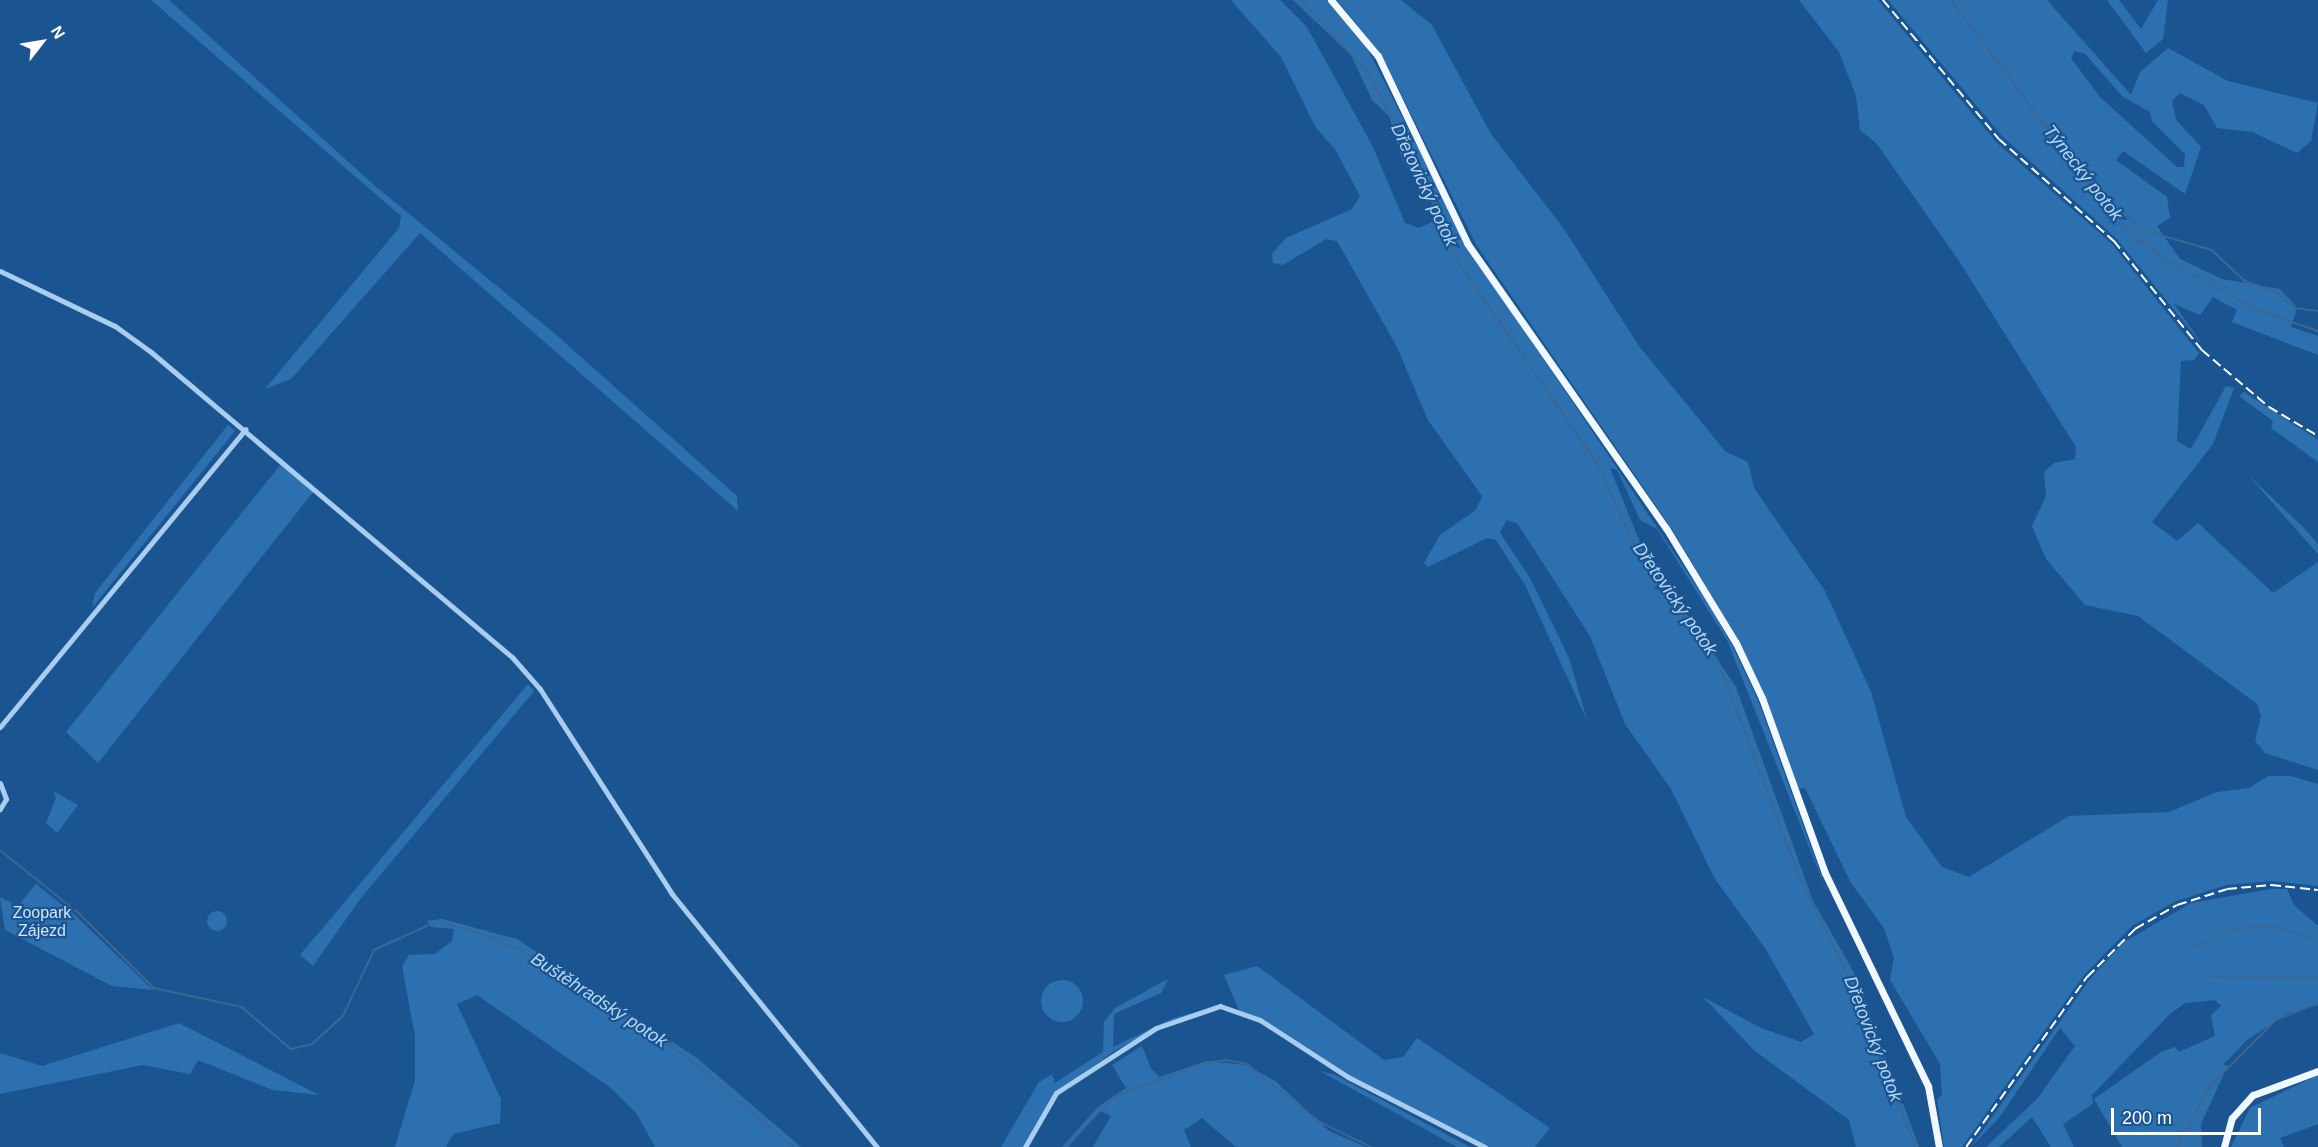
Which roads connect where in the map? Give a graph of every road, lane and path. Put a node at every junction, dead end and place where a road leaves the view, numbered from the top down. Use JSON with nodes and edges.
{"nodes":[{"id":1,"x":1331,"y":0,"type":"edge"},
{"id":2,"x":0,"y":271,"type":"edge"},
{"id":3,"x":246,"y":429,"type":"junction"},
{"id":4,"x":0,"y":727,"type":"edge"},
{"id":5,"x":0,"y":783,"type":"edge"},
{"id":6,"x":0,"y":809,"type":"edge"},
{"id":7,"x":2318,"y":1071,"type":"edge"},
{"id":8,"x":877,"y":1147,"type":"edge"},
{"id":9,"x":1025,"y":1147,"type":"edge"},
{"id":10,"x":1485,"y":1147,"type":"edge"},
{"id":11,"x":1939,"y":1147,"type":"edge"},
{"id":12,"x":2224,"y":1147,"type":"edge"}],
"edges":[{"from":1,"to":11,"type":"main road"},
{"from":2,"to":3,"type":"street"},
{"from":3,"to":4,"type":"street"},
{"from":3,"to":8,"type":"street"},
{"from":5,"to":6,"type":"street"},
{"from":7,"to":12,"type":"main road"},
{"from":9,"to":10,"type":"street"}]}
